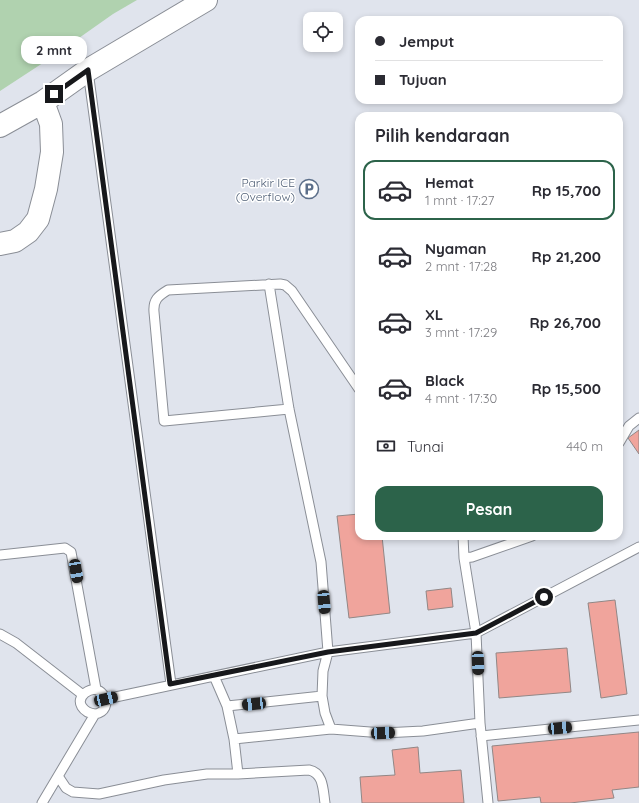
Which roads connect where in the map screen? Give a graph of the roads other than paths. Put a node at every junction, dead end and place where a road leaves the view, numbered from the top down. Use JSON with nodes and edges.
{"nodes":[{"id":1,"x":206,"y":0,"type":"edge"},
{"id":2,"x":88,"y":70,"type":"junction"},
{"id":3,"x":42,"y":102,"type":"junction"},
{"id":4,"x":0,"y":126,"type":"edge"},
{"id":5,"x":0,"y":244,"type":"edge"},
{"id":6,"x":269,"y":284,"type":"junction"},
{"id":7,"x":355,"y":383,"type":"edge"},
{"id":8,"x":289,"y":409,"type":"junction"},
{"id":9,"x":639,"y":418,"type":"edge"},
{"id":10,"x":623,"y":436,"type":"edge"},
{"id":11,"x":463,"y":540,"type":"edge"},
{"id":12,"x":521,"y":540,"type":"edge"},
{"id":13,"x":639,"y":547,"type":"edge"},
{"id":14,"x":0,"y":555,"type":"edge"},
{"id":15,"x":464,"y":558,"type":"junction"},
{"id":16,"x":476,"y":633,"type":"junction"},
{"id":17,"x":0,"y":634,"type":"edge"},
{"id":18,"x":328,"y":652,"type":"junction"},
{"id":19,"x":214,"y":676,"type":"junction"},
{"id":20,"x":170,"y":684,"type":"junction"},
{"id":21,"x":96,"y":689,"type":"junction"},
{"id":22,"x":83,"y":695,"type":"junction"},
{"id":23,"x":322,"y":696,"type":"junction"},
{"id":24,"x":106,"y":699,"type":"junction"},
{"id":25,"x":227,"y":706,"type":"junction"},
{"id":26,"x":95,"y":714,"type":"junction"},
{"id":27,"x":639,"y":720,"type":"edge"},
{"id":28,"x":480,"y":723,"type":"junction"},
{"id":29,"x":331,"y":729,"type":"junction"},
{"id":30,"x":481,"y":736,"type":"junction"},
{"id":31,"x":234,"y":739,"type":"junction"},
{"id":32,"x":238,"y":774,"type":"junction"},
{"id":33,"x":58,"y":776,"type":"junction"},
{"id":34,"x":42,"y":803,"type":"edge"},
{"id":35,"x":325,"y":803,"type":"edge"},
{"id":36,"x":488,"y":803,"type":"edge"}],
"edges":[{"from":1,"to":2,"type":"street"},
{"from":2,"to":3,"type":"street"},
{"from":2,"to":20,"type":"lane"},
{"from":3,"to":4,"type":"street"},
{"from":3,"to":5,"type":"street"},
{"from":6,"to":7,"type":"lane"},
{"from":6,"to":8,"type":"lane"},
{"from":6,"to":8,"type":"lane"},
{"from":8,"to":18,"type":"lane"},
{"from":9,"to":10,"type":"lane"},
{"from":11,"to":15,"type":"lane"},
{"from":12,"to":15,"type":"lane"},
{"from":13,"to":16,"type":"lane"},
{"from":14,"to":21,"type":"lane"},
{"from":15,"to":16,"type":"lane"},
{"from":16,"to":18,"type":"lane"},
{"from":16,"to":28,"type":"lane"},
{"from":17,"to":22,"type":"lane"},
{"from":18,"to":19,"type":"lane"},
{"from":18,"to":23,"type":"lane"},
{"from":19,"to":20,"type":"lane"},
{"from":19,"to":25,"type":"lane"},
{"from":20,"to":24,"type":"lane"},
{"from":21,"to":22,"type":"lane"},
{"from":21,"to":24,"type":"lane"},
{"from":22,"to":26,"type":"lane"},
{"from":23,"to":25,"type":"lane"},
{"from":23,"to":29,"type":"lane"},
{"from":24,"to":26,"type":"lane"},
{"from":25,"to":31,"type":"lane"},
{"from":26,"to":33,"type":"lane"},
{"from":27,"to":30,"type":"lane"},
{"from":28,"to":29,"type":"lane"},
{"from":28,"to":30,"type":"lane"},
{"from":29,"to":31,"type":"lane"},
{"from":30,"to":36,"type":"lane"},
{"from":31,"to":32,"type":"lane"},
{"from":32,"to":33,"type":"lane"},
{"from":32,"to":35,"type":"lane"},
{"from":33,"to":34,"type":"lane"}]}
